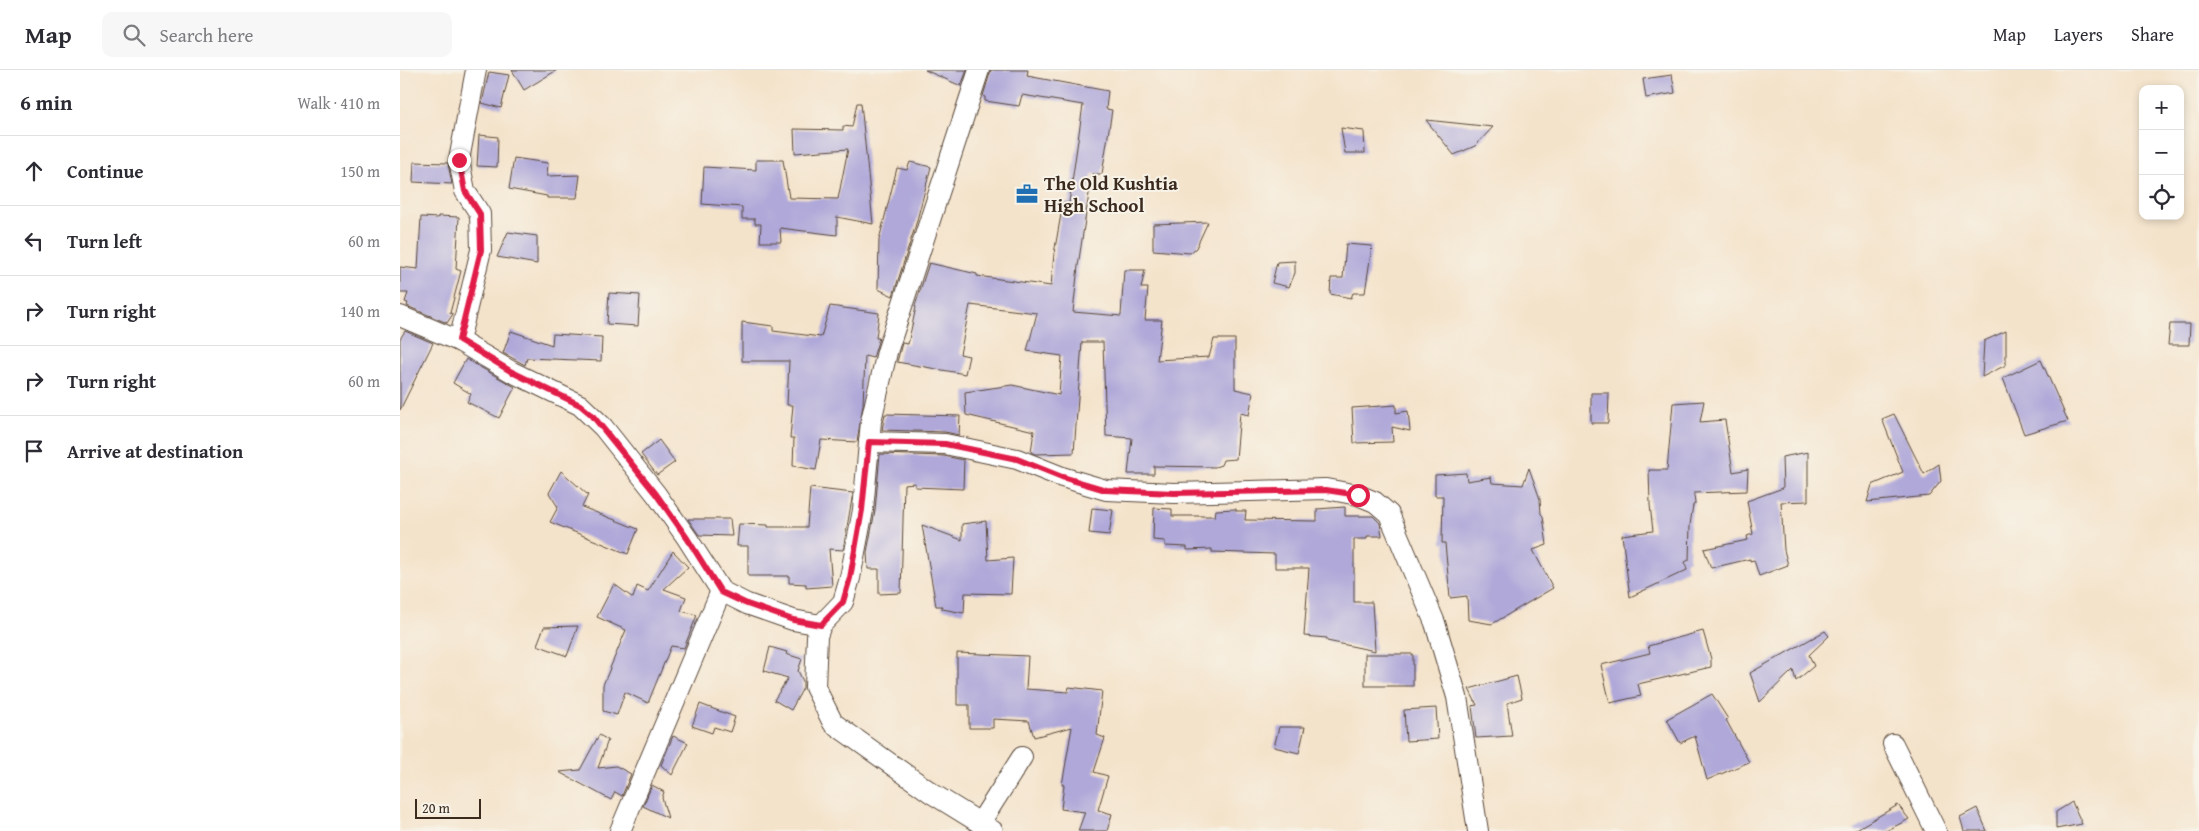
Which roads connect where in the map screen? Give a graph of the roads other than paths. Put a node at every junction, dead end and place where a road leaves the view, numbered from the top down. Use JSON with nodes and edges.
{"nodes":[{"id":1,"x":476,"y":70,"type":"edge"},
{"id":2,"x":980,"y":70,"type":"edge"},
{"id":3,"x":400,"y":316,"type":"edge"},
{"id":4,"x":459,"y":340,"type":"junction"},
{"id":5,"x":869,"y":442,"type":"junction"},
{"id":6,"x":721,"y":592,"type":"junction"},
{"id":7,"x":821,"y":625,"type":"junction"},
{"id":8,"x":1893,"y":744,"type":"dead end"},
{"id":9,"x":1022,"y":757,"type":"dead end"},
{"id":10,"x":987,"y":827,"type":"edge"},
{"id":11,"x":620,"y":831,"type":"edge"},
{"id":12,"x":1478,"y":831,"type":"edge"},
{"id":13,"x":1936,"y":831,"type":"edge"}],
"edges":[{"from":1,"to":4,"type":"street"},
{"from":2,"to":5,"type":"street"},
{"from":3,"to":4,"type":"street"},
{"from":4,"to":6,"type":"street"},
{"from":5,"to":7,"type":"street"},
{"from":5,"to":12,"type":"street"},
{"from":6,"to":7,"type":"street"},
{"from":6,"to":11,"type":"street"},
{"from":7,"to":10,"type":"street"},
{"from":8,"to":13,"type":"street"},
{"from":9,"to":10,"type":"street"}]}
